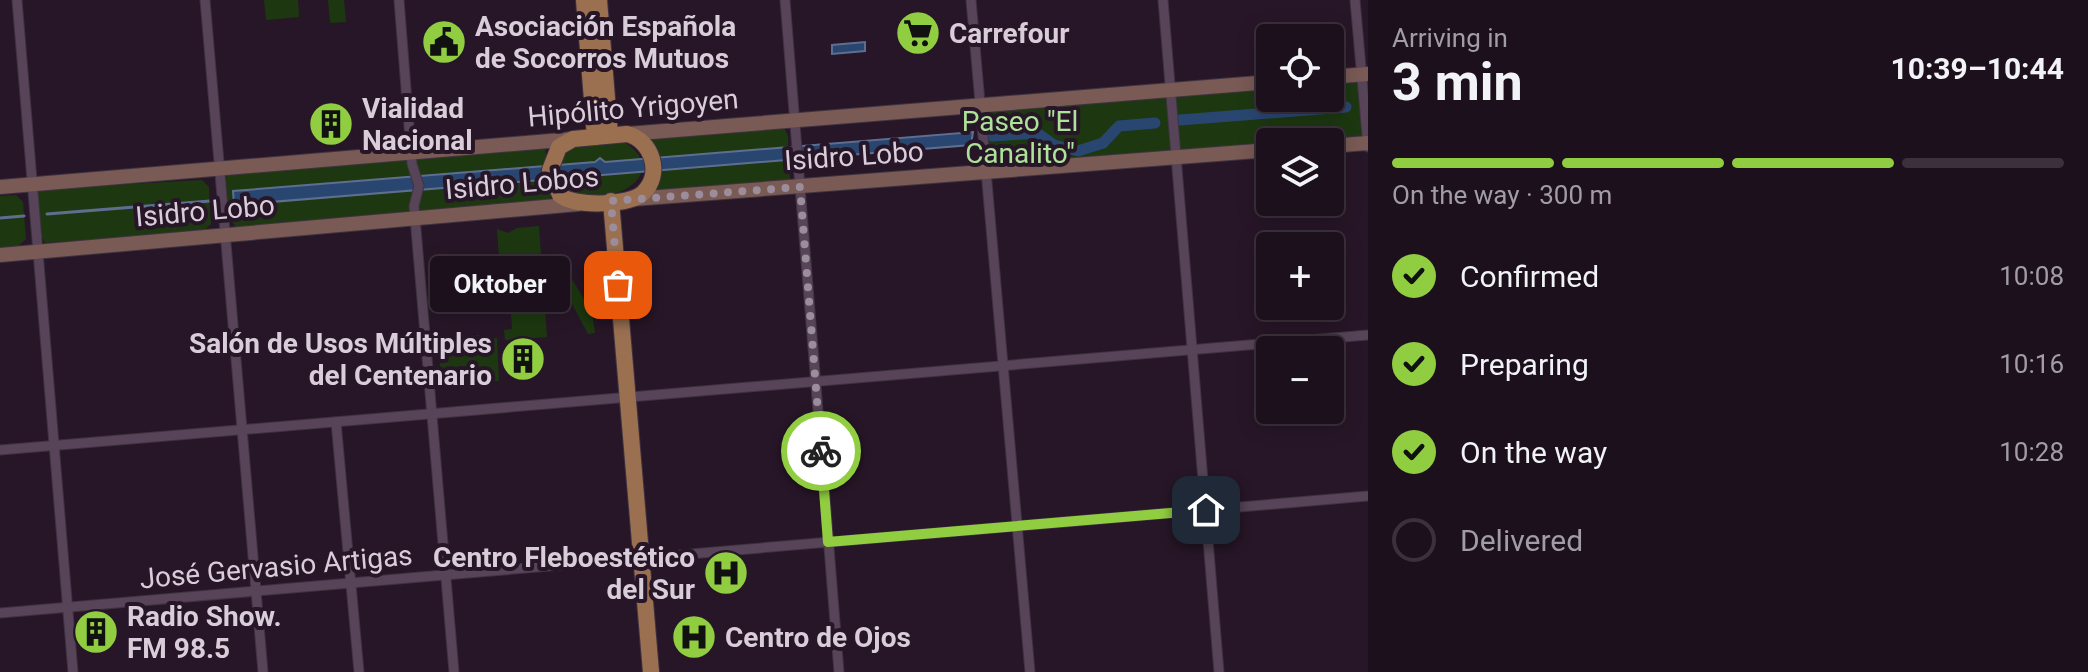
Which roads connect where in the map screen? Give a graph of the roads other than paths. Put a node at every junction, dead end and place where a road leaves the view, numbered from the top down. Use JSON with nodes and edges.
{"nodes":[{"id":1,"x":17,"y":0,"type":"edge"},
{"id":2,"x":205,"y":0,"type":"edge"},
{"id":3,"x":399,"y":0,"type":"edge"},
{"id":4,"x":584,"y":0,"type":"edge"},
{"id":5,"x":599,"y":0,"type":"edge"},
{"id":6,"x":785,"y":0,"type":"edge"},
{"id":7,"x":971,"y":0,"type":"edge"},
{"id":8,"x":1163,"y":0,"type":"edge"},
{"id":9,"x":1355,"y":0,"type":"edge"},
{"id":10,"x":1365,"y":74,"type":"edge"},
{"id":11,"x":1344,"y":76,"type":"edge"},
{"id":12,"x":1256,"y":83,"type":"edge"},
{"id":13,"x":1171,"y":90,"type":"junction"},
{"id":14,"x":980,"y":105,"type":"junction"},
{"id":15,"x":794,"y":120,"type":"junction"},
{"id":16,"x":611,"y":135,"type":"junction"},
{"id":17,"x":573,"y":139,"type":"junction"},
{"id":18,"x":1368,"y":144,"type":"edge"},
{"id":19,"x":1344,"y":145,"type":"edge"},
{"id":20,"x":1256,"y":151,"type":"edge"},
{"id":21,"x":411,"y":152,"type":"junction"},
{"id":22,"x":1177,"y":157,"type":"junction"},
{"id":23,"x":220,"y":168,"type":"junction"},
{"id":24,"x":987,"y":172,"type":"junction"},
{"id":25,"x":33,"y":184,"type":"junction"},
{"id":26,"x":0,"y":187,"type":"edge"},
{"id":27,"x":800,"y":187,"type":"junction"},
{"id":28,"x":633,"y":199,"type":"junction"},
{"id":29,"x":606,"y":202,"type":"junction"},
{"id":30,"x":578,"y":204,"type":"junction"},
{"id":31,"x":415,"y":218,"type":"junction"},
{"id":32,"x":225,"y":235,"type":"junction"},
{"id":33,"x":38,"y":251,"type":"junction"},
{"id":34,"x":0,"y":255,"type":"edge"},
{"id":35,"x":1368,"y":335,"type":"edge"},
{"id":36,"x":1192,"y":350,"type":"junction"},
{"id":37,"x":1001,"y":366,"type":"junction"},
{"id":38,"x":815,"y":381,"type":"junction"},
{"id":39,"x":622,"y":398,"type":"junction"},
{"id":40,"x":431,"y":414,"type":"junction"},
{"id":41,"x":336,"y":422,"type":"junction"},
{"id":42,"x":242,"y":429,"type":"junction"},
{"id":43,"x":54,"y":445,"type":"junction"},
{"id":44,"x":0,"y":450,"type":"edge"},
{"id":45,"x":1368,"y":496,"type":"edge"},
{"id":46,"x":1206,"y":510,"type":"junction"},
{"id":47,"x":1016,"y":526,"type":"junction"},
{"id":48,"x":828,"y":542,"type":"junction"},
{"id":49,"x":636,"y":558,"type":"junction"},
{"id":50,"x":445,"y":575,"type":"junction"},
{"id":51,"x":352,"y":583,"type":"junction"},
{"id":52,"x":256,"y":591,"type":"junction"},
{"id":53,"x":68,"y":607,"type":"junction"},
{"id":54,"x":0,"y":613,"type":"edge"},
{"id":55,"x":73,"y":672,"type":"edge"},
{"id":56,"x":263,"y":672,"type":"edge"},
{"id":57,"x":359,"y":672,"type":"edge"},
{"id":58,"x":454,"y":672,"type":"edge"},
{"id":59,"x":641,"y":672,"type":"edge"},
{"id":60,"x":651,"y":672,"type":"edge"},
{"id":61,"x":839,"y":672,"type":"edge"},
{"id":62,"x":1030,"y":672,"type":"edge"},
{"id":63,"x":1219,"y":672,"type":"edge"}],
"edges":[{"from":1,"to":25,"type":"street"},
{"from":2,"to":23,"type":"street"},
{"from":3,"to":21,"type":"street"},
{"from":4,"to":16,"type":"main road"},
{"from":5,"to":16,"type":"main road"},
{"from":6,"to":15,"type":"street"},
{"from":7,"to":14,"type":"street"},
{"from":8,"to":13,"type":"street"},
{"from":9,"to":10,"type":"street"},
{"from":10,"to":11,"type":"street"},
{"from":10,"to":18,"type":"street"},
{"from":12,"to":13,"type":"street","name":"Hipólito Yrigoyen"},
{"from":13,"to":14,"type":"street","name":"Hipólito Yrigoyen"},
{"from":13,"to":22,"type":"street"},
{"from":14,"to":15,"type":"street","name":"Hipólito Yrigoyen"},
{"from":14,"to":24,"type":"street"},
{"from":15,"to":16,"type":"street","name":"Hipólito Yrigoyen"},
{"from":15,"to":27,"type":"street"},
{"from":16,"to":17,"type":"main road","name":"Hipólito Yrigoyen"},
{"from":16,"to":28,"type":"main road"},
{"from":17,"to":21,"type":"street","name":"Hipólito Yrigoyen"},
{"from":17,"to":30,"type":"main road"},
{"from":18,"to":19,"type":"street"},
{"from":20,"to":22,"type":"street","name":"Isidro Lobo"},
{"from":21,"to":23,"type":"street","name":"Hipólito Yrigoyen"},
{"from":21,"to":31,"type":"street"},
{"from":22,"to":24,"type":"street","name":"Isidro Lobo"},
{"from":22,"to":36,"type":"street"},
{"from":23,"to":25,"type":"street","name":"Hipólito Yrigoyen"},
{"from":23,"to":32,"type":"street"},
{"from":24,"to":27,"type":"street","name":"Isidro Lobo"},
{"from":24,"to":37,"type":"street"},
{"from":25,"to":26,"type":"street","name":"Hipólito Yrigoyen"},
{"from":25,"to":33,"type":"street"},
{"from":27,"to":28,"type":"street","name":"Isidro Lobo"},
{"from":27,"to":38,"type":"street"},
{"from":28,"to":29,"type":"main road","name":"Isidro Lobos"},
{"from":29,"to":30,"type":"main road","name":"Isidro Lobos"},
{"from":29,"to":39,"type":"main road"},
{"from":30,"to":31,"type":"street","name":"Isidro Lobos"},
{"from":31,"to":32,"type":"street","name":"Isidro Lobo"},
{"from":31,"to":40,"type":"street"},
{"from":32,"to":33,"type":"street","name":"Isidro Lobo"},
{"from":32,"to":42,"type":"street"},
{"from":33,"to":34,"type":"street","name":"Isidro Lobo"},
{"from":33,"to":43,"type":"street"},
{"from":35,"to":36,"type":"street"},
{"from":36,"to":37,"type":"street"},
{"from":36,"to":46,"type":"street"},
{"from":37,"to":38,"type":"street"},
{"from":37,"to":47,"type":"street"},
{"from":38,"to":39,"type":"street"},
{"from":38,"to":48,"type":"street"},
{"from":39,"to":40,"type":"street"},
{"from":39,"to":49,"type":"main road"},
{"from":40,"to":41,"type":"street"},
{"from":40,"to":50,"type":"street"},
{"from":41,"to":42,"type":"street"},
{"from":41,"to":51,"type":"street"},
{"from":42,"to":43,"type":"street"},
{"from":42,"to":52,"type":"street"},
{"from":43,"to":44,"type":"street"},
{"from":43,"to":53,"type":"street"},
{"from":45,"to":46,"type":"street","name":"José Gervasio Artigas"},
{"from":46,"to":47,"type":"street","name":"José Gervasio Artigas"},
{"from":46,"to":63,"type":"street"},
{"from":47,"to":48,"type":"street","name":"José Gervasio Artigas"},
{"from":47,"to":62,"type":"street"},
{"from":48,"to":49,"type":"street","name":"José Gervasio Artigas"},
{"from":48,"to":61,"type":"street"},
{"from":49,"to":50,"type":"street","name":"José Gervasio Artigas"},
{"from":49,"to":59,"type":"main road"},
{"from":49,"to":60,"type":"main road"},
{"from":50,"to":51,"type":"street","name":"José Gervasio Artigas"},
{"from":50,"to":58,"type":"street"},
{"from":51,"to":52,"type":"street","name":"José Gervasio Artigas"},
{"from":51,"to":57,"type":"street"},
{"from":52,"to":53,"type":"street","name":"José Gervasio Artigas"},
{"from":52,"to":56,"type":"street"},
{"from":53,"to":54,"type":"street","name":"José Gervasio Artigas"},
{"from":53,"to":55,"type":"street"}]}
